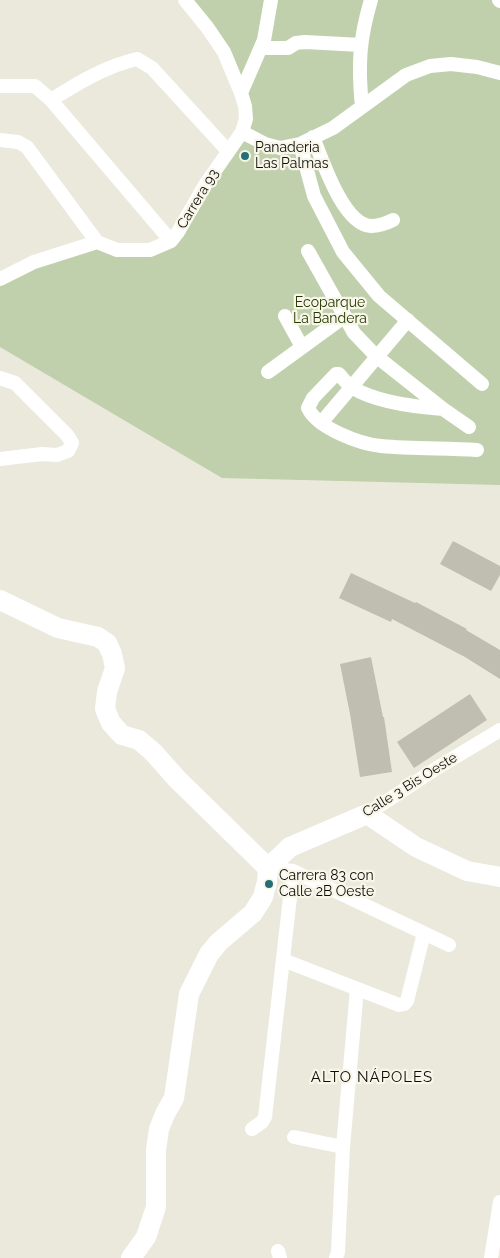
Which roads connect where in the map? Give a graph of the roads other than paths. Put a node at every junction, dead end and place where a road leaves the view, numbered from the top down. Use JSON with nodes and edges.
{"nodes":[{"id":1,"x":185,"y":0,"type":"edge"},
{"id":2,"x":271,"y":0,"type":"edge"},
{"id":3,"x":372,"y":0,"type":"edge"},
{"id":4,"x":361,"y":45,"type":"junction"},
{"id":5,"x":261,"y":48,"type":"junction"},
{"id":6,"x":500,"y":73,"type":"edge"},
{"id":7,"x":0,"y":86,"type":"edge"},
{"id":8,"x":241,"y":93,"type":"junction"},
{"id":9,"x":51,"y":100,"type":"junction"},
{"id":10,"x":362,"y":107,"type":"junction"},
{"id":11,"x":242,"y":132,"type":"junction"},
{"id":12,"x":314,"y":137,"type":"junction"},
{"id":13,"x":0,"y":140,"type":"edge"},
{"id":14,"x":300,"y":144,"type":"junction"},
{"id":15,"x":228,"y":151,"type":"junction"},
{"id":16,"x":393,"y":220,"type":"dead end"},
{"id":17,"x":171,"y":241,"type":"junction"},
{"id":18,"x":98,"y":242,"type":"junction"},
{"id":19,"x":308,"y":251,"type":"dead end"},
{"id":20,"x":0,"y":279,"type":"edge"},
{"id":21,"x":285,"y":316,"type":"dead end"},
{"id":22,"x":345,"y":316,"type":"junction"},
{"id":23,"x":408,"y":320,"type":"junction"},
{"id":24,"x":302,"y":347,"type":"junction"},
{"id":25,"x":376,"y":356,"type":"junction"},
{"id":26,"x":268,"y":372,"type":"dead end"},
{"id":27,"x":0,"y":378,"type":"edge"},
{"id":28,"x":482,"y":384,"type":"dead end"},
{"id":29,"x":352,"y":387,"type":"junction"},
{"id":30,"x":443,"y":409,"type":"junction"},
{"id":31,"x":321,"y":423,"type":"junction"},
{"id":32,"x":469,"y":427,"type":"dead end"},
{"id":33,"x":477,"y":450,"type":"dead end"},
{"id":34,"x":0,"y":459,"type":"edge"},
{"id":35,"x":0,"y":600,"type":"edge"},
{"id":36,"x":500,"y":730,"type":"edge"},
{"id":37,"x":368,"y":814,"type":"junction"},
{"id":38,"x":268,"y":868,"type":"junction"},
{"id":39,"x":293,"y":871,"type":"junction"},
{"id":40,"x":500,"y":877,"type":"edge"},
{"id":41,"x":424,"y":933,"type":"junction"},
{"id":42,"x":449,"y":945,"type":"dead end"},
{"id":43,"x":283,"y":960,"type":"junction"},
{"id":44,"x":357,"y":989,"type":"junction"},
{"id":45,"x":252,"y":1129,"type":"dead end"},
{"id":46,"x":294,"y":1138,"type":"dead end"},
{"id":47,"x":343,"y":1147,"type":"junction"},
{"id":48,"x":500,"y":1202,"type":"edge"},
{"id":49,"x":130,"y":1258,"type":"edge"},
{"id":50,"x":336,"y":1258,"type":"edge"},
{"id":51,"x":490,"y":1258,"type":"edge"}],
"edges":[{"from":1,"to":8,"type":"street","name":"Carrera 93"},
{"from":2,"to":5,"type":"street"},
{"from":3,"to":4,"type":"street"},
{"from":4,"to":5,"type":"street"},
{"from":4,"to":10,"type":"street"},
{"from":5,"to":8,"type":"street"},
{"from":6,"to":10,"type":"street"},
{"from":7,"to":9,"type":"street"},
{"from":8,"to":11,"type":"street","name":"Carrera 93"},
{"from":9,"to":15,"type":"street"},
{"from":9,"to":17,"type":"street"},
{"from":10,"to":12,"type":"street"},
{"from":11,"to":14,"type":"street"},
{"from":11,"to":15,"type":"street","name":"Carrera 93"},
{"from":12,"to":14,"type":"street"},
{"from":12,"to":16,"type":"street"},
{"from":13,"to":18,"type":"street"},
{"from":14,"to":23,"type":"street"},
{"from":15,"to":17,"type":"street","name":"Carrera 93"},
{"from":17,"to":18,"type":"street","name":"Carrera 93"},
{"from":18,"to":20,"type":"street"},
{"from":19,"to":22,"type":"street"},
{"from":21,"to":24,"type":"street"},
{"from":22,"to":24,"type":"street"},
{"from":22,"to":25,"type":"street"},
{"from":23,"to":25,"type":"street"},
{"from":23,"to":28,"type":"street"},
{"from":24,"to":26,"type":"street"},
{"from":25,"to":29,"type":"street"},
{"from":25,"to":30,"type":"street"},
{"from":27,"to":34,"type":"street"},
{"from":29,"to":30,"type":"street"},
{"from":29,"to":31,"type":"street"},
{"from":29,"to":31,"type":"street"},
{"from":30,"to":32,"type":"street"},
{"from":31,"to":33,"type":"street"},
{"from":35,"to":38,"type":"street"},
{"from":36,"to":37,"type":"street","name":"Calle 3 Bis Oeste"},
{"from":37,"to":38,"type":"street","name":"Calle 3 Bis Oeste"},
{"from":37,"to":40,"type":"street"},
{"from":38,"to":39,"type":"street"},
{"from":38,"to":49,"type":"street"},
{"from":39,"to":41,"type":"street"},
{"from":39,"to":43,"type":"street"},
{"from":41,"to":42,"type":"street"},
{"from":41,"to":44,"type":"street"},
{"from":43,"to":44,"type":"street"},
{"from":43,"to":45,"type":"street"},
{"from":44,"to":47,"type":"street"},
{"from":46,"to":47,"type":"street"},
{"from":47,"to":50,"type":"street"},
{"from":48,"to":51,"type":"street"}]}
